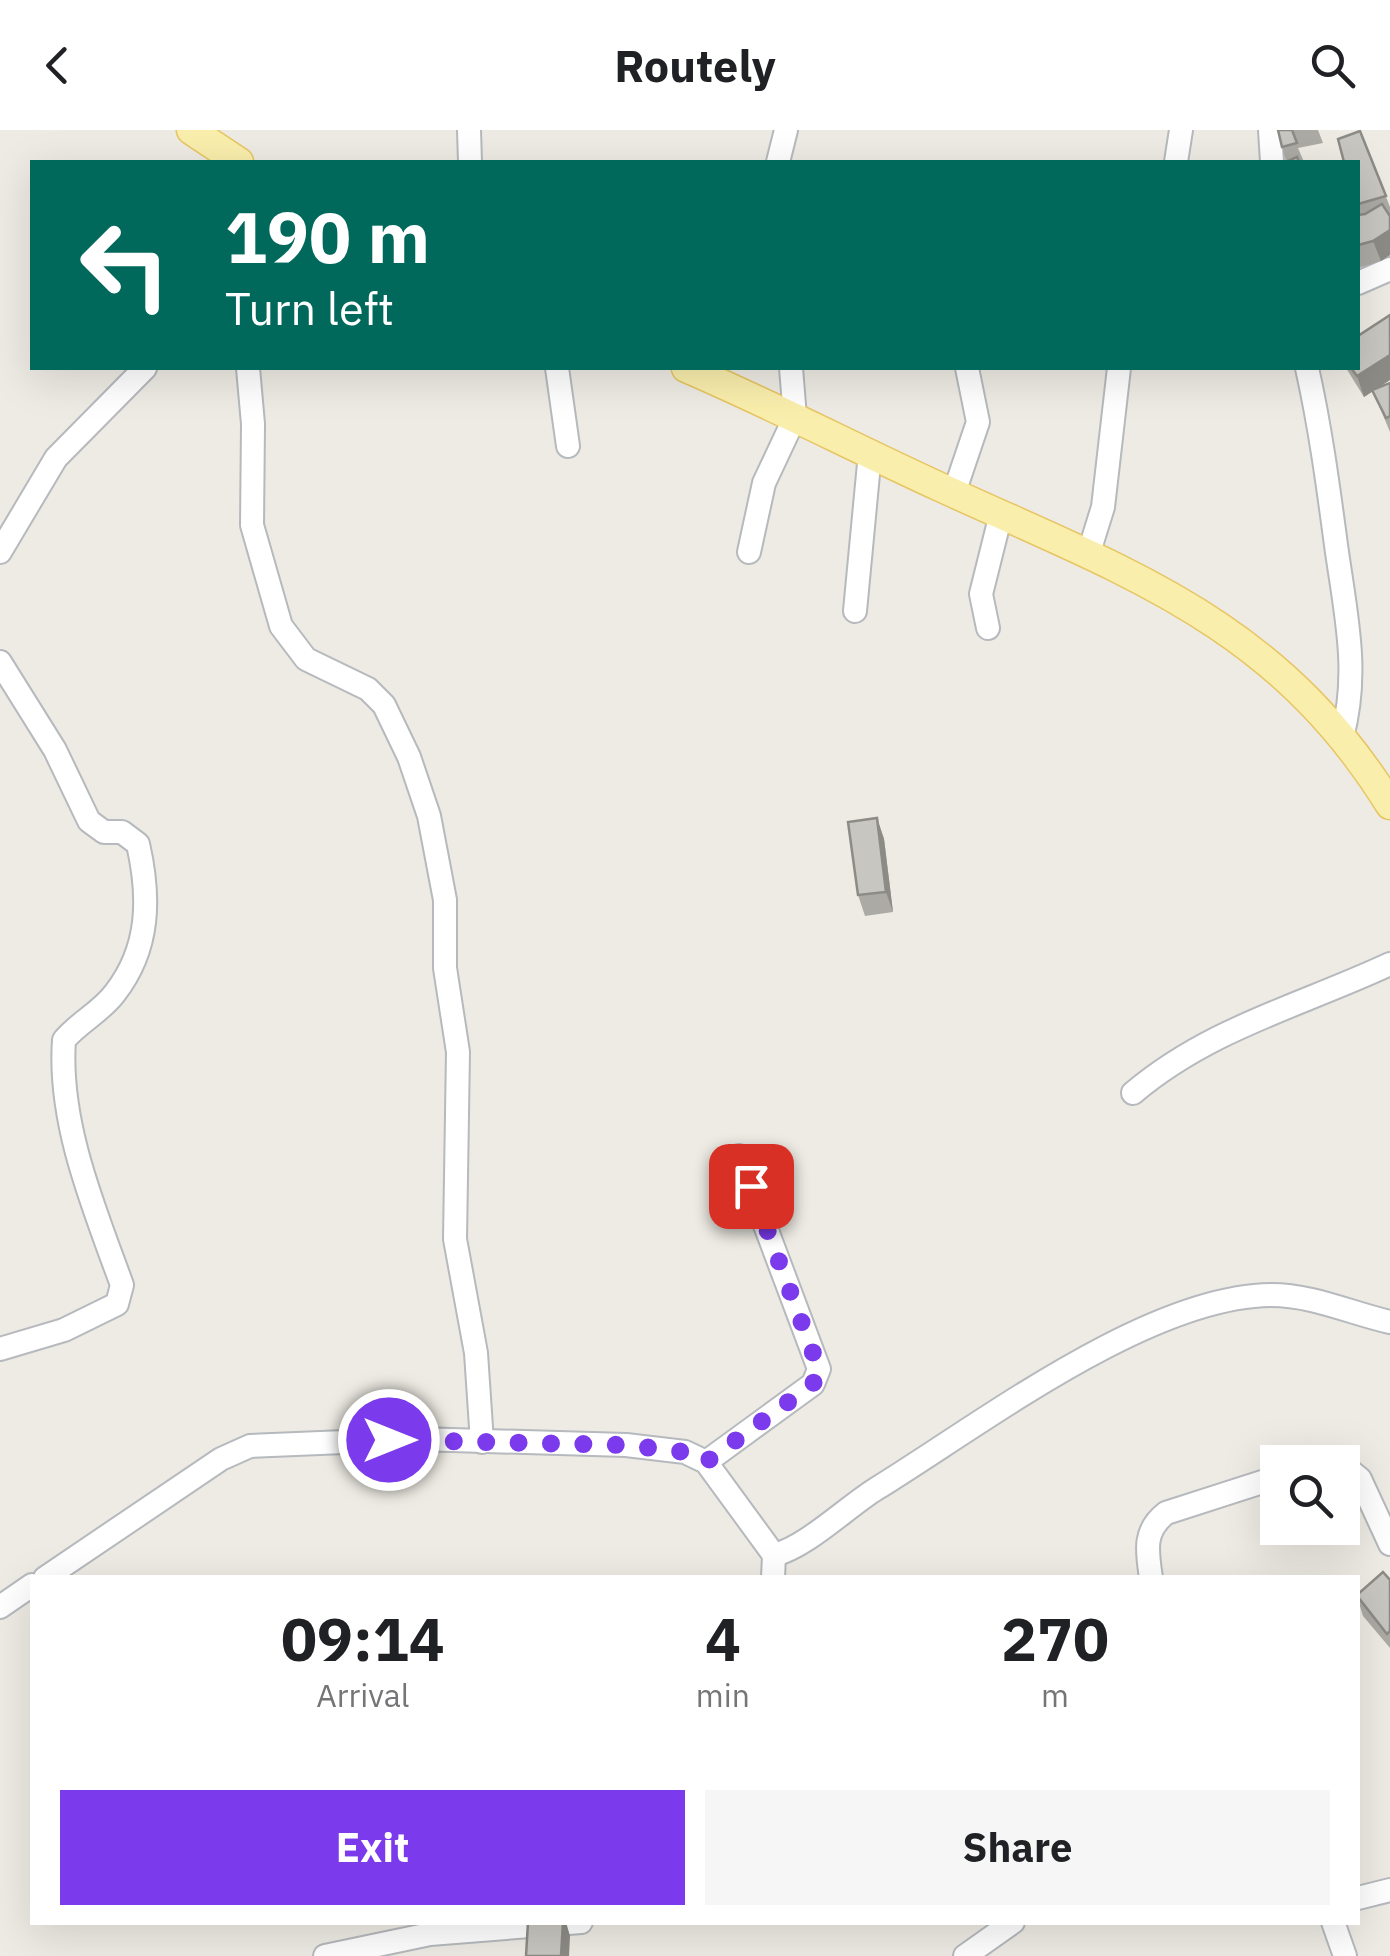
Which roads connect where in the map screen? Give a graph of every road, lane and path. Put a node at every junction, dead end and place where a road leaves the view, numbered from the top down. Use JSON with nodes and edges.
{"nodes":[{"id":1,"x":190,"y":130,"type":"edge"},
{"id":2,"x":469,"y":130,"type":"edge"},
{"id":3,"x":786,"y":130,"type":"edge"},
{"id":4,"x":1181,"y":130,"type":"edge"},
{"id":5,"x":1270,"y":130,"type":"edge"},
{"id":6,"x":236,"y":160,"type":"edge"},
{"id":7,"x":470,"y":160,"type":"edge"},
{"id":8,"x":778,"y":160,"type":"edge"},
{"id":9,"x":1176,"y":160,"type":"edge"},
{"id":10,"x":1272,"y":160,"type":"edge"},
{"id":11,"x":1390,"y":269,"type":"edge"},
{"id":12,"x":1360,"y":282,"type":"edge"},
{"id":13,"x":143,"y":370,"type":"edge"},
{"id":14,"x":248,"y":370,"type":"edge"},
{"id":15,"x":557,"y":370,"type":"edge"},
{"id":16,"x":690,"y":370,"type":"edge"},
{"id":17,"x":791,"y":370,"type":"edge"},
{"id":18,"x":967,"y":370,"type":"edge"},
{"id":19,"x":1119,"y":370,"type":"edge"},
{"id":20,"x":1307,"y":370,"type":"edge"},
{"id":21,"x":796,"y":417,"type":"junction"},
{"id":22,"x":568,"y":446,"type":"dead end"},
{"id":23,"x":870,"y":453,"type":"junction"},
{"id":24,"x":954,"y":493,"type":"junction"},
{"id":25,"x":1001,"y":514,"type":"junction"},
{"id":26,"x":0,"y":552,"type":"edge"},
{"id":27,"x":749,"y":552,"type":"dead end"},
{"id":28,"x":1089,"y":552,"type":"junction"},
{"id":29,"x":855,"y":612,"type":"dead end"},
{"id":30,"x":988,"y":628,"type":"dead end"},
{"id":31,"x":0,"y":662,"type":"edge"},
{"id":32,"x":1342,"y":737,"type":"junction"},
{"id":33,"x":1390,"y":805,"type":"edge"},
{"id":34,"x":1390,"y":964,"type":"edge"},
{"id":35,"x":1133,"y":1093,"type":"dead end"},
{"id":36,"x":739,"y":1156,"type":"dead end"},
{"id":37,"x":1390,"y":1322,"type":"edge"},
{"id":38,"x":0,"y":1349,"type":"edge"},
{"id":39,"x":482,"y":1442,"type":"junction"},
{"id":40,"x":706,"y":1462,"type":"junction"},
{"id":41,"x":1360,"y":1479,"type":"edge"},
{"id":42,"x":1260,"y":1483,"type":"edge"},
{"id":43,"x":1390,"y":1544,"type":"edge"},
{"id":44,"x":774,"y":1566,"type":"edge"},
{"id":45,"x":48,"y":1575,"type":"edge"},
{"id":46,"x":1151,"y":1575,"type":"edge"},
{"id":47,"x":30,"y":1587,"type":"edge"},
{"id":48,"x":0,"y":1607,"type":"edge"},
{"id":49,"x":1390,"y":1890,"type":"edge"},
{"id":50,"x":1360,"y":1898,"type":"edge"},
{"id":51,"x":544,"y":1925,"type":"edge"},
{"id":52,"x":1009,"y":1925,"type":"edge"},
{"id":53,"x":1333,"y":1925,"type":"edge"},
{"id":54,"x":325,"y":1956,"type":"edge"},
{"id":55,"x":965,"y":1956,"type":"edge"},
{"id":56,"x":1346,"y":1956,"type":"edge"}],
"edges":[{"from":1,"to":6,"type":"main road"},
{"from":2,"to":7,"type":"street"},
{"from":3,"to":8,"type":"street"},
{"from":4,"to":9,"type":"street"},
{"from":5,"to":10,"type":"street"},
{"from":11,"to":12,"type":"street"},
{"from":13,"to":26,"type":"street"},
{"from":14,"to":39,"type":"street"},
{"from":15,"to":22,"type":"street"},
{"from":16,"to":21,"type":"main road"},
{"from":17,"to":21,"type":"street"},
{"from":18,"to":24,"type":"street"},
{"from":19,"to":28,"type":"street"},
{"from":20,"to":32,"type":"street"},
{"from":21,"to":23,"type":"main road"},
{"from":21,"to":27,"type":"street"},
{"from":23,"to":24,"type":"main road"},
{"from":23,"to":29,"type":"street"},
{"from":24,"to":25,"type":"main road"},
{"from":25,"to":28,"type":"main road"},
{"from":25,"to":30,"type":"street"},
{"from":28,"to":32,"type":"main road"},
{"from":31,"to":38,"type":"street"},
{"from":32,"to":33,"type":"main road"},
{"from":34,"to":35,"type":"street"},
{"from":36,"to":40,"type":"street"},
{"from":37,"to":44,"type":"street"},
{"from":39,"to":40,"type":"street"},
{"from":39,"to":45,"type":"street"},
{"from":40,"to":44,"type":"street"},
{"from":41,"to":43,"type":"street"},
{"from":42,"to":46,"type":"street"},
{"from":47,"to":48,"type":"street"},
{"from":49,"to":50,"type":"street"},
{"from":51,"to":54,"type":"street"},
{"from":52,"to":55,"type":"street"},
{"from":53,"to":56,"type":"street"}]}
